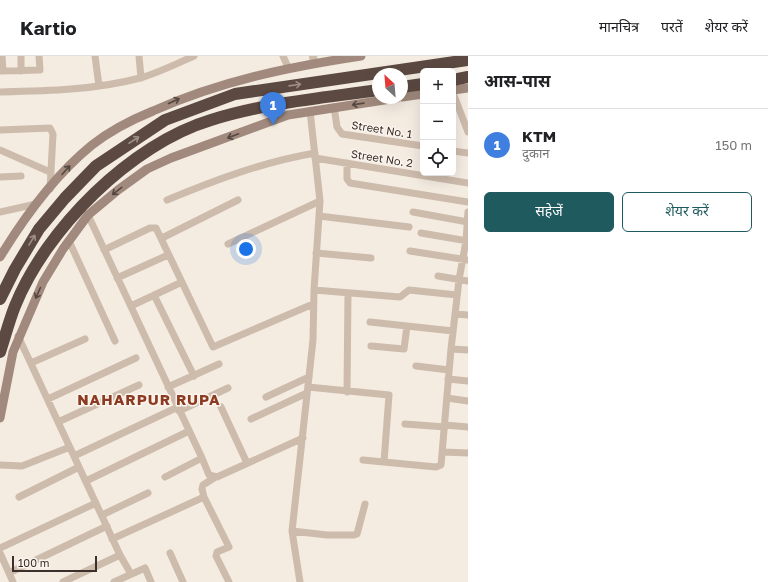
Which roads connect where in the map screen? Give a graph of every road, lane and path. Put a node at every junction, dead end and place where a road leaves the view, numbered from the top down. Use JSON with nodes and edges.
{"nodes":[{"id":1,"x":2,"y":56,"type":"edge"},
{"id":2,"x":20,"y":56,"type":"edge"},
{"id":3,"x":39,"y":56,"type":"edge"},
{"id":4,"x":96,"y":56,"type":"edge"},
{"id":5,"x":138,"y":56,"type":"edge"},
{"id":6,"x":194,"y":56,"type":"edge"},
{"id":7,"x":283,"y":56,"type":"edge"},
{"id":8,"x":360,"y":56,"type":"edge"},
{"id":9,"x":179,"y":59,"type":"edge"},
{"id":10,"x":314,"y":60,"type":"edge"},
{"id":11,"x":468,"y":60,"type":"edge"},
{"id":12,"x":288,"y":67,"type":"junction"},
{"id":13,"x":1,"y":71,"type":"edge"},
{"id":14,"x":21,"y":71,"type":"junction"},
{"id":15,"x":468,"y":77,"type":"edge"},
{"id":16,"x":141,"y":78,"type":"junction"},
{"id":17,"x":456,"y":79,"type":"edge"},
{"id":18,"x":420,"y":84,"type":"edge"},
{"id":19,"x":99,"y":86,"type":"junction"},
{"id":20,"x":408,"y":86,"type":"edge"},
{"id":21,"x":468,"y":88,"type":"edge"},
{"id":22,"x":456,"y":90,"type":"edge"},
{"id":23,"x":372,"y":91,"type":"edge"},
{"id":24,"x":0,"y":92,"type":"edge"},
{"id":25,"x":420,"y":94,"type":"edge"},
{"id":26,"x":408,"y":96,"type":"edge"},
{"id":27,"x":456,"y":99,"type":"edge"},
{"id":28,"x":372,"y":102,"type":"edge"},
{"id":29,"x":334,"y":108,"type":"junction"},
{"id":30,"x":310,"y":111,"type":"junction"},
{"id":31,"x":0,"y":130,"type":"edge"},
{"id":32,"x":468,"y":132,"type":"edge"},
{"id":33,"x":420,"y":146,"type":"edge"},
{"id":34,"x":0,"y":150,"type":"edge"},
{"id":35,"x":456,"y":151,"type":"edge"},
{"id":36,"x":468,"y":153,"type":"edge"},
{"id":37,"x":315,"y":156,"type":"junction"},
{"id":38,"x":347,"y":163,"type":"junction"},
{"id":39,"x":50,"y":172,"type":"junction"},
{"id":40,"x":21,"y":176,"type":"dead end"},
{"id":41,"x":0,"y":177,"type":"edge"},
{"id":42,"x":468,"y":183,"type":"edge"},
{"id":43,"x":50,"y":188,"type":"junction"},
{"id":44,"x":167,"y":200,"type":"dead end"},
{"id":45,"x":238,"y":200,"type":"dead end"},
{"id":46,"x":320,"y":201,"type":"junction"},
{"id":47,"x":468,"y":202,"type":"edge"},
{"id":48,"x":36,"y":204,"type":"junction"},
{"id":49,"x":0,"y":212,"type":"edge"},
{"id":50,"x":413,"y":212,"type":"dead end"},
{"id":51,"x":468,"y":212,"type":"edge"},
{"id":52,"x":88,"y":215,"type":"junction"},
{"id":53,"x":319,"y":216,"type":"junction"},
{"id":54,"x":467,"y":222,"type":"edge"},
{"id":55,"x":409,"y":227,"type":"dead end"},
{"id":56,"x":422,"y":233,"type":"dead end"},
{"id":57,"x":162,"y":238,"type":"junction"},
{"id":58,"x":69,"y":241,"type":"junction"},
{"id":59,"x":467,"y":241,"type":"edge"},
{"id":60,"x":228,"y":244,"type":"dead end"},
{"id":61,"x":104,"y":250,"type":"junction"},
{"id":62,"x":410,"y":251,"type":"dead end"},
{"id":63,"x":316,"y":253,"type":"junction"},
{"id":64,"x":168,"y":254,"type":"junction"},
{"id":65,"x":0,"y":257,"type":"edge"},
{"id":66,"x":371,"y":258,"type":"dead end"},
{"id":67,"x":465,"y":260,"type":"edge"},
{"id":68,"x":438,"y":276,"type":"dead end"},
{"id":69,"x":117,"y":278,"type":"junction"},
{"id":70,"x":459,"y":280,"type":"junction"},
{"id":71,"x":468,"y":281,"type":"edge"},
{"id":72,"x":182,"y":282,"type":"junction"},
{"id":73,"x":314,"y":290,"type":"junction"},
{"id":74,"x":348,"y":293,"type":"junction"},
{"id":75,"x":154,"y":295,"type":"junction"},
{"id":76,"x":457,"y":296,"type":"junction"},
{"id":77,"x":0,"y":299,"type":"edge"},
{"id":78,"x":313,"y":304,"type":"junction"},
{"id":79,"x":131,"y":306,"type":"junction"},
{"id":80,"x":455,"y":314,"type":"junction"},
{"id":81,"x":468,"y":315,"type":"edge"},
{"id":82,"x":370,"y":322,"type":"dead end"},
{"id":83,"x":407,"y":326,"type":"junction"},
{"id":84,"x":453,"y":331,"type":"junction"},
{"id":85,"x":18,"y":336,"type":"junction"},
{"id":86,"x":85,"y":340,"type":"dead end"},
{"id":87,"x":115,"y":341,"type":"dead end"},
{"id":88,"x":371,"y":346,"type":"dead end"},
{"id":89,"x":451,"y":348,"type":"junction"},
{"id":90,"x":468,"y":350,"type":"edge"},
{"id":91,"x":0,"y":352,"type":"edge"},
{"id":92,"x":136,"y":358,"type":"dead end"},
{"id":93,"x":31,"y":363,"type":"junction"},
{"id":94,"x":219,"y":364,"type":"dead end"},
{"id":95,"x":416,"y":366,"type":"dead end"},
{"id":96,"x":448,"y":370,"type":"junction"},
{"id":97,"x":194,"y":376,"type":"junction"},
{"id":98,"x":309,"y":377,"type":"junction"},
{"id":99,"x":448,"y":379,"type":"junction"},
{"id":100,"x":468,"y":380,"type":"edge"},
{"id":101,"x":139,"y":385,"type":"dead end"},
{"id":102,"x":168,"y":387,"type":"junction"},
{"id":103,"x":228,"y":388,"type":"dead end"},
{"id":104,"x":307,"y":390,"type":"junction"},
{"id":105,"x":347,"y":392,"type":"junction"},
{"id":106,"x":266,"y":397,"type":"dead end"},
{"id":107,"x":447,"y":398,"type":"junction"},
{"id":108,"x":48,"y":400,"type":"junction"},
{"id":109,"x":468,"y":401,"type":"edge"},
{"id":110,"x":221,"y":407,"type":"dead end"},
{"id":111,"x":178,"y":409,"type":"junction"},
{"id":112,"x":0,"y":418,"type":"edge"},
{"id":113,"x":251,"y":419,"type":"dead end"},
{"id":114,"x":58,"y":422,"type":"junction"},
{"id":115,"x":405,"y":424,"type":"dead end"},
{"id":116,"x":445,"y":426,"type":"junction"},
{"id":117,"x":468,"y":427,"type":"edge"},
{"id":118,"x":189,"y":431,"type":"junction"},
{"id":119,"x":302,"y":438,"type":"junction"},
{"id":120,"x":70,"y":446,"type":"junction"},
{"id":121,"x":443,"y":452,"type":"junction"},
{"id":122,"x":468,"y":453,"type":"edge"},
{"id":123,"x":74,"y":456,"type":"junction"},
{"id":124,"x":202,"y":458,"type":"junction"},
{"id":125,"x":363,"y":460,"type":"dead end"},
{"id":126,"x":384,"y":462,"type":"junction"},
{"id":127,"x":247,"y":463,"type":"junction"},
{"id":128,"x":0,"y":465,"type":"edge"},
{"id":129,"x":79,"y":467,"type":"junction"},
{"id":130,"x":164,"y":477,"type":"dead end"},
{"id":131,"x":214,"y":478,"type":"junction"},
{"id":132,"x":86,"y":482,"type":"junction"},
{"id":133,"x":148,"y":493,"type":"dead end"},
{"id":134,"x":19,"y":497,"type":"dead end"},
{"id":135,"x":204,"y":498,"type":"junction"},
{"id":136,"x":96,"y":503,"type":"junction"},
{"id":137,"x":365,"y":504,"type":"dead end"},
{"id":138,"x":102,"y":515,"type":"junction"},
{"id":139,"x":107,"y":526,"type":"junction"},
{"id":140,"x":292,"y":531,"type":"junction"},
{"id":141,"x":112,"y":539,"type":"junction"},
{"id":142,"x":0,"y":548,"type":"edge"},
{"id":143,"x":0,"y":553,"type":"edge"},
{"id":144,"x":170,"y":553,"type":"dead end"},
{"id":145,"x":120,"y":555,"type":"junction"},
{"id":146,"x":9,"y":573,"type":"junction"},
{"id":147,"x":131,"y":574,"type":"junction"},
{"id":148,"x":13,"y":582,"type":"edge"},
{"id":149,"x":63,"y":582,"type":"edge"},
{"id":150,"x":114,"y":582,"type":"edge"},
{"id":151,"x":151,"y":582,"type":"edge"},
{"id":152,"x":183,"y":582,"type":"edge"},
{"id":153,"x":229,"y":582,"type":"edge"},
{"id":154,"x":300,"y":582,"type":"edge"}],
"edges":[{"from":1,"to":13,"type":"street"},
{"from":2,"to":14,"type":"street"},
{"from":3,"to":14,"type":"street"},
{"from":4,"to":19,"type":"street"},
{"from":5,"to":16,"type":"street"},
{"from":6,"to":9,"type":"street"},
{"from":7,"to":12,"type":"street"},
{"from":8,"to":10,"type":"main road"},
{"from":9,"to":16,"type":"street"},
{"from":10,"to":12,"type":"main road"},
{"from":77,"to":11,"type":"highway","one_way":true},
{"from":43,"to":12,"type":"main road","one_way":true},
{"from":13,"to":14,"type":"street"},
{"from":15,"to":17,"type":"highway"},
{"from":16,"to":19,"type":"street"},
{"from":18,"to":20,"type":"highway"},
{"from":19,"to":24,"type":"street"},
{"from":21,"to":22,"type":"main road"},
{"from":23,"to":91,"type":"highway"},
{"from":25,"to":26,"type":"main road"},
{"from":27,"to":32,"type":"street"},
{"from":28,"to":29,"type":"main road","one_way":true},
{"from":29,"to":30,"type":"main road"},
{"from":29,"to":33,"type":"street","name":"Street No. 1"},
{"from":30,"to":37,"type":"street"},
{"from":30,"to":52,"type":"main road","one_way":true},
{"from":31,"to":39,"type":"street"},
{"from":34,"to":39,"type":"street"},
{"from":35,"to":36,"type":"street"},
{"from":37,"to":38,"type":"street","name":"Street No. 2"},
{"from":37,"to":44,"type":"street","name":"Street No. 2"},
{"from":37,"to":46,"type":"street"},
{"from":38,"to":42,"type":"street","name":"Street No. 2"},
{"from":38,"to":47,"type":"street"},
{"from":39,"to":43,"type":"street"},
{"from":40,"to":41,"type":"street"},
{"from":43,"to":48,"type":"main road"},
{"from":45,"to":57,"type":"street"},
{"from":46,"to":53,"type":"street"},
{"from":46,"to":60,"type":"street"},
{"from":48,"to":49,"type":"street"},
{"from":48,"to":65,"type":"main road"},
{"from":50,"to":54,"type":"street"},
{"from":51,"to":54,"type":"street"},
{"from":52,"to":58,"type":"main road"},
{"from":52,"to":61,"type":"street"},
{"from":53,"to":55,"type":"street"},
{"from":53,"to":63,"type":"street"},
{"from":54,"to":59,"type":"street"},
{"from":56,"to":59,"type":"street"},
{"from":57,"to":61,"type":"street"},
{"from":57,"to":64,"type":"street"},
{"from":58,"to":85,"type":"main road","one_way":true},
{"from":58,"to":87,"type":"street"},
{"from":59,"to":67,"type":"street"},
{"from":61,"to":69,"type":"street"},
{"from":62,"to":67,"type":"street"},
{"from":63,"to":66,"type":"street"},
{"from":63,"to":73,"type":"street"},
{"from":64,"to":69,"type":"street"},
{"from":64,"to":72,"type":"street"},
{"from":67,"to":70,"type":"street"},
{"from":68,"to":70,"type":"street"},
{"from":69,"to":79,"type":"street"},
{"from":70,"to":71,"type":"street"},
{"from":70,"to":76,"type":"street"},
{"from":72,"to":75,"type":"street"},
{"from":72,"to":78,"type":"street"},
{"from":73,"to":74,"type":"street"},
{"from":73,"to":78,"type":"street"},
{"from":74,"to":76,"type":"street"},
{"from":74,"to":105,"type":"street"},
{"from":75,"to":79,"type":"street"},
{"from":75,"to":97,"type":"street"},
{"from":76,"to":80,"type":"street"},
{"from":78,"to":98,"type":"street"},
{"from":79,"to":102,"type":"street"},
{"from":80,"to":81,"type":"street"},
{"from":80,"to":84,"type":"street"},
{"from":82,"to":83,"type":"street"},
{"from":83,"to":84,"type":"street"},
{"from":83,"to":88,"type":"street"},
{"from":84,"to":89,"type":"street"},
{"from":85,"to":93,"type":"street"},
{"from":85,"to":112,"type":"main road"},
{"from":86,"to":93,"type":"street"},
{"from":89,"to":90,"type":"street"},
{"from":89,"to":96,"type":"street"},
{"from":92,"to":108,"type":"street"},
{"from":93,"to":108,"type":"street"},
{"from":94,"to":97,"type":"street"},
{"from":95,"to":96,"type":"street"},
{"from":96,"to":99,"type":"street"},
{"from":97,"to":102,"type":"street"},
{"from":98,"to":104,"type":"street"},
{"from":98,"to":106,"type":"street"},
{"from":99,"to":100,"type":"street"},
{"from":99,"to":107,"type":"street"},
{"from":101,"to":114,"type":"street"},
{"from":102,"to":111,"type":"street"},
{"from":103,"to":111,"type":"street"},
{"from":104,"to":105,"type":"street"},
{"from":104,"to":113,"type":"street"},
{"from":104,"to":119,"type":"street"},
{"from":105,"to":126,"type":"street"},
{"from":107,"to":109,"type":"street"},
{"from":107,"to":116,"type":"street"},
{"from":108,"to":114,"type":"street"},
{"from":110,"to":127,"type":"street"},
{"from":111,"to":118,"type":"street"},
{"from":111,"to":123,"type":"street"},
{"from":114,"to":120,"type":"street"},
{"from":115,"to":116,"type":"street"},
{"from":116,"to":117,"type":"street"},
{"from":116,"to":121,"type":"street"},
{"from":118,"to":124,"type":"street"},
{"from":118,"to":132,"type":"street"},
{"from":119,"to":127,"type":"street"},
{"from":119,"to":140,"type":"street"},
{"from":120,"to":123,"type":"street"},
{"from":120,"to":128,"type":"street"},
{"from":121,"to":122,"type":"street"},
{"from":121,"to":126,"type":"street"},
{"from":123,"to":129,"type":"street"},
{"from":124,"to":130,"type":"street"},
{"from":124,"to":131,"type":"street"},
{"from":125,"to":126,"type":"street"},
{"from":127,"to":131,"type":"street"},
{"from":129,"to":132,"type":"street"},
{"from":129,"to":134,"type":"street"},
{"from":131,"to":135,"type":"street"},
{"from":132,"to":136,"type":"street"},
{"from":133,"to":138,"type":"street"},
{"from":135,"to":141,"type":"street"},
{"from":135,"to":153,"type":"street"},
{"from":136,"to":138,"type":"street"},
{"from":136,"to":142,"type":"street"},
{"from":137,"to":140,"type":"street"},
{"from":138,"to":139,"type":"street"},
{"from":139,"to":141,"type":"street"},
{"from":139,"to":146,"type":"street"},
{"from":140,"to":154,"type":"street"},
{"from":141,"to":145,"type":"street"},
{"from":143,"to":146,"type":"street"},
{"from":144,"to":152,"type":"street"},
{"from":145,"to":147,"type":"street"},
{"from":145,"to":149,"type":"street"},
{"from":146,"to":148,"type":"street"},
{"from":147,"to":150,"type":"street"},
{"from":147,"to":151,"type":"street"}]}
